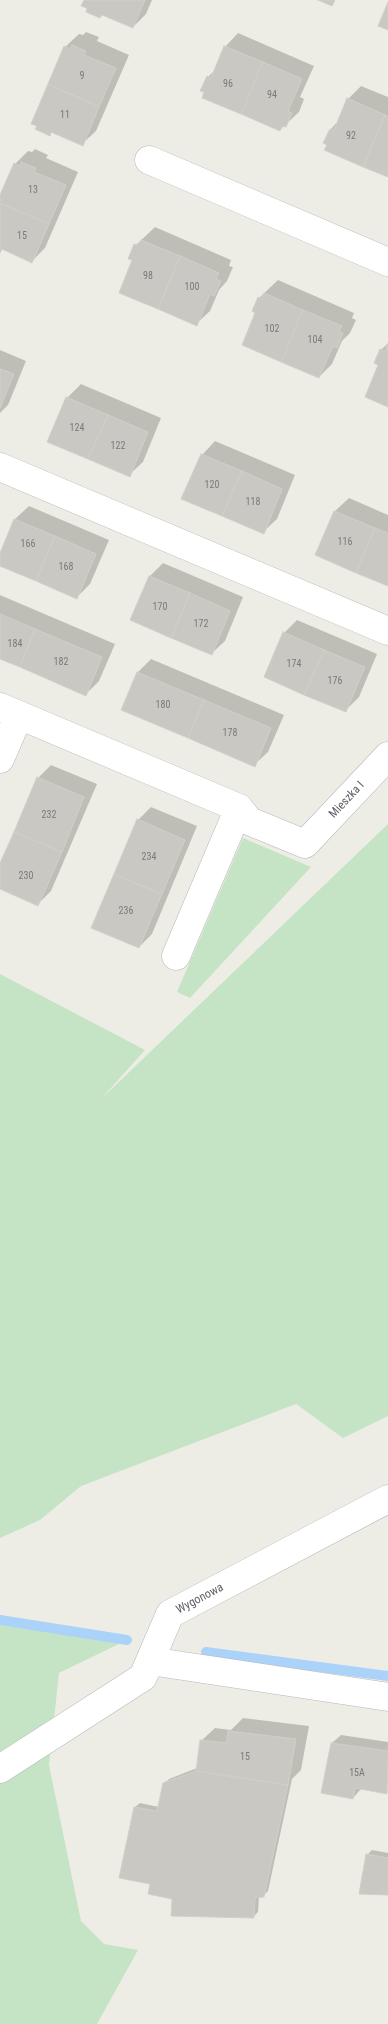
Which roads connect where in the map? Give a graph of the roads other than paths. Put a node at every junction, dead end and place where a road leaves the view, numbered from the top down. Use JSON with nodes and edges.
{"nodes":[{"id":1,"x":148,"y":160,"type":"dead end"},
{"id":2,"x":388,"y":262,"type":"edge"},
{"id":3,"x":0,"y":467,"type":"edge"},
{"id":4,"x":388,"y":632,"type":"edge"},
{"id":5,"x":9,"y":711,"type":"edge"},
{"id":6,"x":388,"y":756,"type":"edge"},
{"id":7,"x":0,"y":759,"type":"edge"},
{"id":8,"x":239,"y":808,"type":"junction"},
{"id":9,"x":176,"y":956,"type":"dead end"},
{"id":10,"x":388,"y":1499,"type":"edge"},
{"id":11,"x":150,"y":1660,"type":"junction"},
{"id":12,"x":388,"y":1697,"type":"edge"},
{"id":13,"x":0,"y":1769,"type":"edge"}],
"edges":[{"from":1,"to":2,"type":"street"},
{"from":3,"to":4,"type":"street"},
{"from":5,"to":7,"type":"street"},
{"from":5,"to":8,"type":"street"},
{"from":6,"to":8,"type":"street","name":"Mieszka I"},
{"from":8,"to":9,"type":"street"},
{"from":10,"to":11,"type":"street","name":"Wygonowa"},
{"from":11,"to":12,"type":"street"},
{"from":11,"to":13,"type":"street","name":"Wygonowa"}]}
